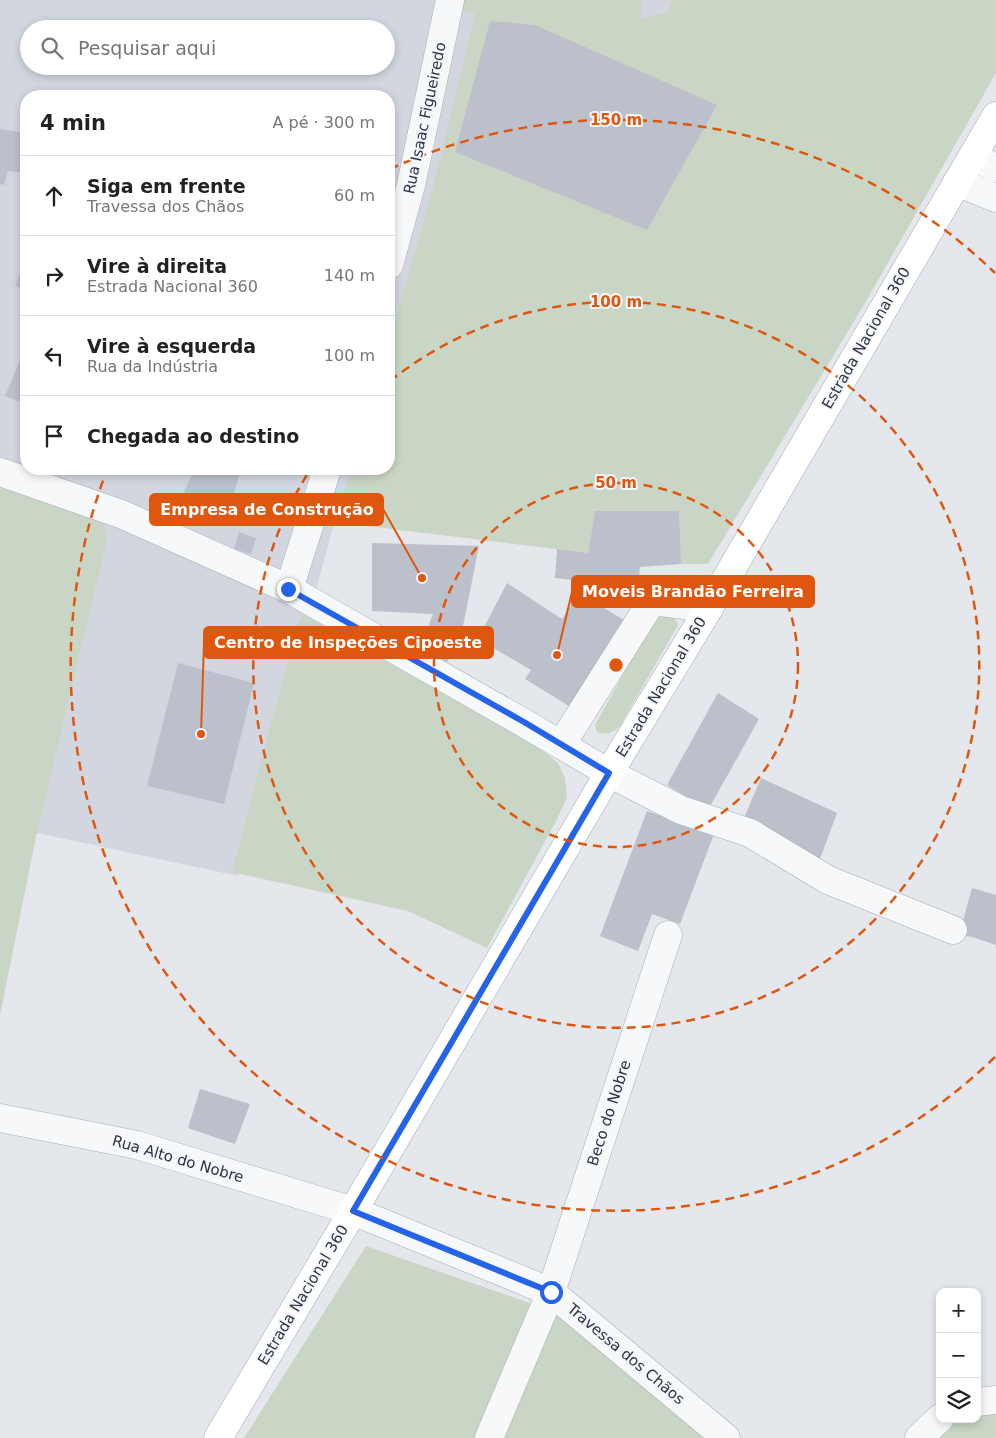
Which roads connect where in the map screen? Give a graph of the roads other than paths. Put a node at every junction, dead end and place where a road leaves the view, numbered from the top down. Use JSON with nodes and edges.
{"nodes":[{"id":1,"x":450,"y":0,"type":"edge"},
{"id":2,"x":996,"y":116,"type":"edge"},
{"id":3,"x":972,"y":157,"type":"junction"},
{"id":4,"x":996,"y":168,"type":"edge"},
{"id":5,"x":957,"y":182,"type":"junction"},
{"id":6,"x":996,"y":198,"type":"edge"},
{"id":7,"x":395,"y":243,"type":"edge"},
{"id":8,"x":0,"y":472,"type":"edge"},
{"id":9,"x":325,"y":475,"type":"edge"},
{"id":10,"x":288,"y":589,"type":"junction"},
{"id":11,"x":709,"y":608,"type":"junction"},
{"id":12,"x":561,"y":745,"type":"junction"},
{"id":13,"x":609,"y":773,"type":"junction"},
{"id":14,"x":953,"y":930,"type":"dead end"},
{"id":15,"x":668,"y":934,"type":"dead end"},
{"id":16,"x":0,"y":1118,"type":"edge"},
{"id":17,"x":353,"y":1211,"type":"junction"},
{"id":18,"x":551,"y":1292,"type":"junction"},
{"id":19,"x":996,"y":1400,"type":"edge"},
{"id":20,"x":981,"y":1402,"type":"edge"},
{"id":21,"x":936,"y":1422,"type":"edge"},
{"id":22,"x":218,"y":1438,"type":"edge"},
{"id":23,"x":489,"y":1438,"type":"edge"},
{"id":24,"x":726,"y":1438,"type":"edge"},
{"id":25,"x":919,"y":1438,"type":"edge"}],
"edges":[{"from":1,"to":7,"type":"street","name":"Rua Isaac Figueiredo"},
{"from":2,"to":3,"type":"main road","name":"Estrada Nacional 360"},
{"from":3,"to":4,"type":"street"},
{"from":3,"to":5,"type":"main road","name":"Estrada Nacional 360"},
{"from":5,"to":6,"type":"street"},
{"from":5,"to":11,"type":"main road","name":"Estrada Nacional 360"},
{"from":8,"to":10,"type":"street"},
{"from":9,"to":10,"type":"street"},
{"from":10,"to":12,"type":"street"},
{"from":11,"to":12,"type":"street"},
{"from":11,"to":13,"type":"main road","name":"Estrada Nacional 360"},
{"from":12,"to":13,"type":"street"},
{"from":13,"to":14,"type":"street"},
{"from":13,"to":17,"type":"main road","name":"Estrada Nacional 360"},
{"from":15,"to":18,"type":"street","name":"Beco do Nobre"},
{"from":16,"to":17,"type":"street","name":"Rua Alto do Nobre"},
{"from":17,"to":18,"type":"street","name":"Travessa dos Chãos"},
{"from":17,"to":22,"type":"main road","name":"Estrada Nacional 360"},
{"from":18,"to":23,"type":"street","name":"Beco do Nobre"},
{"from":18,"to":24,"type":"street","name":"Travessa dos Chãos"},
{"from":19,"to":20,"type":"street"},
{"from":21,"to":25,"type":"street"}]}
